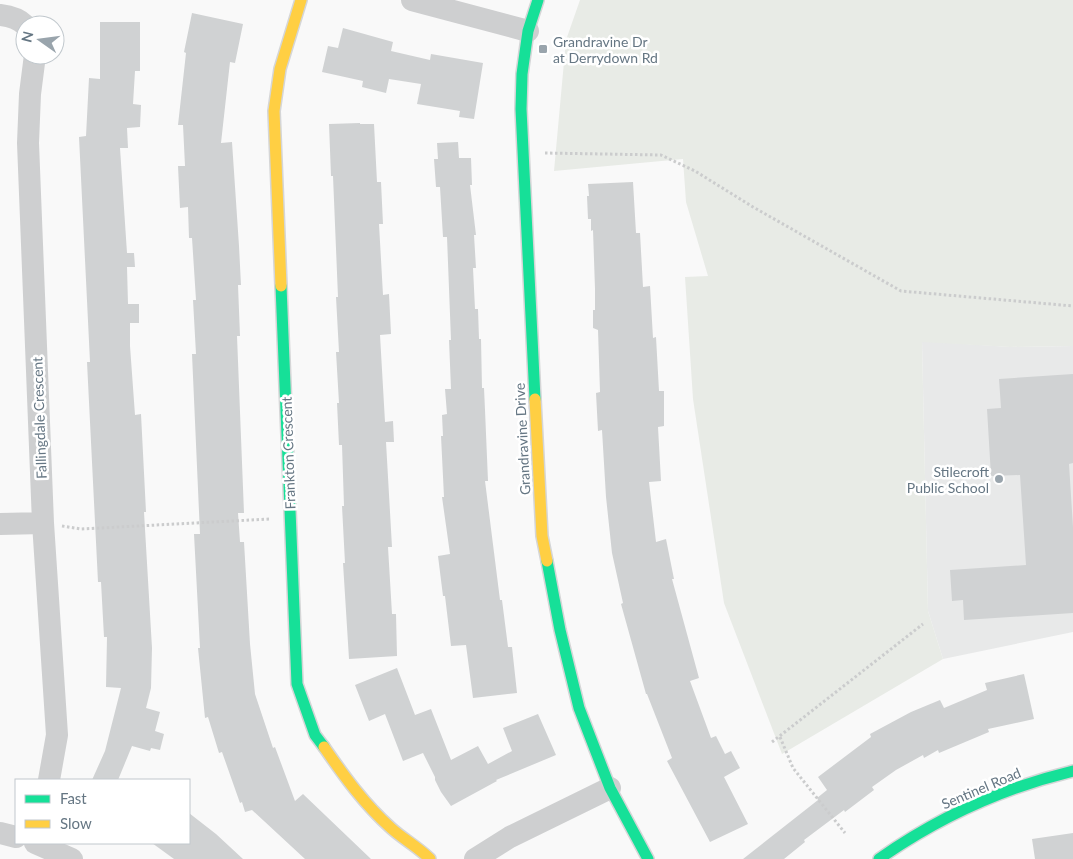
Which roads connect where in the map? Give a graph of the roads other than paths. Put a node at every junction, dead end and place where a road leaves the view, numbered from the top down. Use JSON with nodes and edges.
{"nodes":[{"id":1,"x":301,"y":0,"type":"edge"},
{"id":2,"x":412,"y":0,"type":"edge"},
{"id":3,"x":538,"y":0,"type":"edge"},
{"id":4,"x":0,"y":15,"type":"edge"},
{"id":5,"x":15,"y":20,"type":"edge"},
{"id":6,"x":528,"y":31,"type":"junction"},
{"id":7,"x":34,"y":65,"type":"edge"},
{"id":8,"x":0,"y":524,"type":"edge"},
{"id":9,"x":43,"y":524,"type":"junction"},
{"id":10,"x":1073,"y":771,"type":"edge"},
{"id":11,"x":49,"y":779,"type":"edge"},
{"id":12,"x":610,"y":788,"type":"junction"},
{"id":13,"x":0,"y":833,"type":"edge"},
{"id":14,"x":15,"y":837,"type":"edge"},
{"id":15,"x":38,"y":844,"type":"edge"},
{"id":16,"x":72,"y":859,"type":"edge"},
{"id":17,"x":430,"y":859,"type":"edge"},
{"id":18,"x":475,"y":859,"type":"edge"},
{"id":19,"x":648,"y":859,"type":"edge"},
{"id":20,"x":879,"y":859,"type":"edge"}],
"edges":[{"from":1,"to":17,"type":"street","name":"Frankton Crescent"},
{"from":2,"to":6,"type":"street"},
{"from":3,"to":6,"type":"street","name":"Grandravine Drive"},
{"from":4,"to":5,"type":"street"},
{"from":6,"to":12,"type":"street","name":"Grandravine Drive"},
{"from":7,"to":9,"type":"street","name":"Fallingdale Crescent"},
{"from":8,"to":9,"type":"street"},
{"from":9,"to":11,"type":"street","name":"Fallingdale Crescent"},
{"from":10,"to":20,"type":"street","name":"Sentinel Road"},
{"from":12,"to":18,"type":"street"},
{"from":12,"to":19,"type":"street","name":"Grandravine Drive"},
{"from":13,"to":14,"type":"street"},
{"from":15,"to":16,"type":"street"}]}
